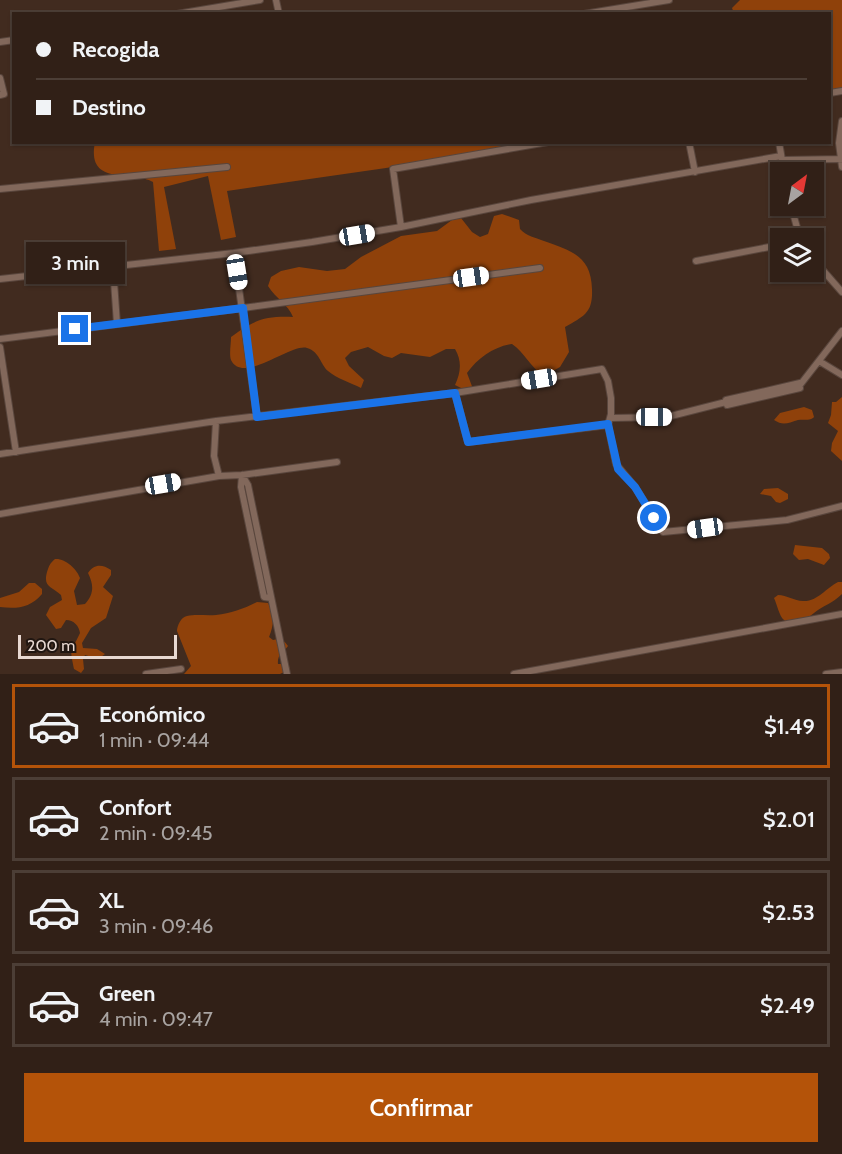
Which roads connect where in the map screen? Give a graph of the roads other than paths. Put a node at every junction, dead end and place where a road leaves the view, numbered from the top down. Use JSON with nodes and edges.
{"nodes":[{"id":1,"x":260,"y":0,"type":"edge"},
{"id":2,"x":669,"y":0,"type":"edge"},
{"id":3,"x":643,"y":2,"type":"edge"},
{"id":4,"x":189,"y":12,"type":"edge"},
{"id":5,"x":604,"y":12,"type":"edge"},
{"id":6,"x":0,"y":78,"type":"edge"},
{"id":7,"x":0,"y":95,"type":"edge"},
{"id":8,"x":842,"y":121,"type":"edge"},
{"id":9,"x":537,"y":144,"type":"edge"},
{"id":10,"x":689,"y":144,"type":"edge"},
{"id":11,"x":778,"y":144,"type":"edge"},
{"id":12,"x":781,"y":158,"type":"junction"},
{"id":13,"x":841,"y":159,"type":"edge"},
{"id":14,"x":782,"y":162,"type":"edge"},
{"id":15,"x":227,"y":167,"type":"dead end"},
{"id":16,"x":842,"y":167,"type":"edge"},
{"id":17,"x":695,"y":171,"type":"junction"},
{"id":18,"x":0,"y":189,"type":"edge"},
{"id":19,"x":401,"y":227,"type":"junction"},
{"id":20,"x":770,"y":247,"type":"edge"},
{"id":21,"x":234,"y":253,"type":"junction"},
{"id":22,"x":696,"y":261,"type":"dead end"},
{"id":23,"x":113,"y":267,"type":"junction"},
{"id":24,"x":540,"y":268,"type":"dead end"},
{"id":25,"x":824,"y":272,"type":"edge"},
{"id":26,"x":0,"y":279,"type":"edge"},
{"id":27,"x":842,"y":292,"type":"edge"},
{"id":28,"x":243,"y":308,"type":"junction"},
{"id":29,"x":117,"y":324,"type":"junction"},
{"id":30,"x":842,"y":331,"type":"edge"},
{"id":31,"x":0,"y":339,"type":"edge"},
{"id":32,"x":0,"y":347,"type":"edge"},
{"id":33,"x":819,"y":361,"type":"junction"},
{"id":34,"x":842,"y":375,"type":"edge"},
{"id":35,"x":455,"y":393,"type":"junction"},
{"id":36,"x":257,"y":417,"type":"junction"},
{"id":37,"x":216,"y":421,"type":"junction"},
{"id":38,"x":609,"y":422,"type":"junction"},
{"id":39,"x":16,"y":452,"type":"junction"},
{"id":40,"x":0,"y":454,"type":"edge"},
{"id":41,"x":338,"y":462,"type":"dead end"},
{"id":42,"x":242,"y":475,"type":"junction"},
{"id":43,"x":219,"y":476,"type":"junction"},
{"id":44,"x":842,"y":506,"type":"edge"},
{"id":45,"x":0,"y":514,"type":"edge"},
{"id":46,"x":842,"y":615,"type":"edge"},
{"id":47,"x":182,"y":669,"type":"dead end"},
{"id":48,"x":842,"y":672,"type":"edge"},
{"id":49,"x":147,"y":674,"type":"edge"},
{"id":50,"x":287,"y":674,"type":"edge"},
{"id":51,"x":514,"y":674,"type":"edge"},
{"id":52,"x":826,"y":674,"type":"edge"}],
"edges":[{"from":1,"to":4,"type":"street"},
{"from":2,"to":3,"type":"street"},
{"from":3,"to":5,"type":"street"},
{"from":6,"to":7,"type":"street"},
{"from":8,"to":13,"type":"street"},
{"from":9,"to":19,"type":"street"},
{"from":10,"to":17,"type":"street"},
{"from":11,"to":12,"type":"street"},
{"from":12,"to":13,"type":"street"},
{"from":12,"to":14,"type":"street"},
{"from":12,"to":17,"type":"street"},
{"from":13,"to":16,"type":"street"},
{"from":15,"to":18,"type":"street"},
{"from":17,"to":19,"type":"street"},
{"from":19,"to":21,"type":"street"},
{"from":20,"to":22,"type":"street"},
{"from":21,"to":23,"type":"street"},
{"from":21,"to":28,"type":"street"},
{"from":23,"to":26,"type":"street"},
{"from":23,"to":29,"type":"street"},
{"from":24,"to":28,"type":"street"},
{"from":25,"to":27,"type":"street"},
{"from":28,"to":29,"type":"street"},
{"from":28,"to":36,"type":"street"},
{"from":29,"to":31,"type":"street"},
{"from":30,"to":33,"type":"street"},
{"from":32,"to":39,"type":"street"},
{"from":33,"to":34,"type":"street"},
{"from":33,"to":38,"type":"street"},
{"from":35,"to":36,"type":"street"},
{"from":35,"to":38,"type":"street"},
{"from":35,"to":38,"type":"street"},
{"from":36,"to":37,"type":"street"},
{"from":37,"to":39,"type":"street"},
{"from":37,"to":43,"type":"street"},
{"from":38,"to":44,"type":"street"},
{"from":39,"to":40,"type":"street"},
{"from":41,"to":42,"type":"street"},
{"from":42,"to":43,"type":"street"},
{"from":42,"to":50,"type":"street"},
{"from":43,"to":45,"type":"street"},
{"from":46,"to":51,"type":"street"},
{"from":47,"to":49,"type":"street"},
{"from":48,"to":52,"type":"street"}]}
